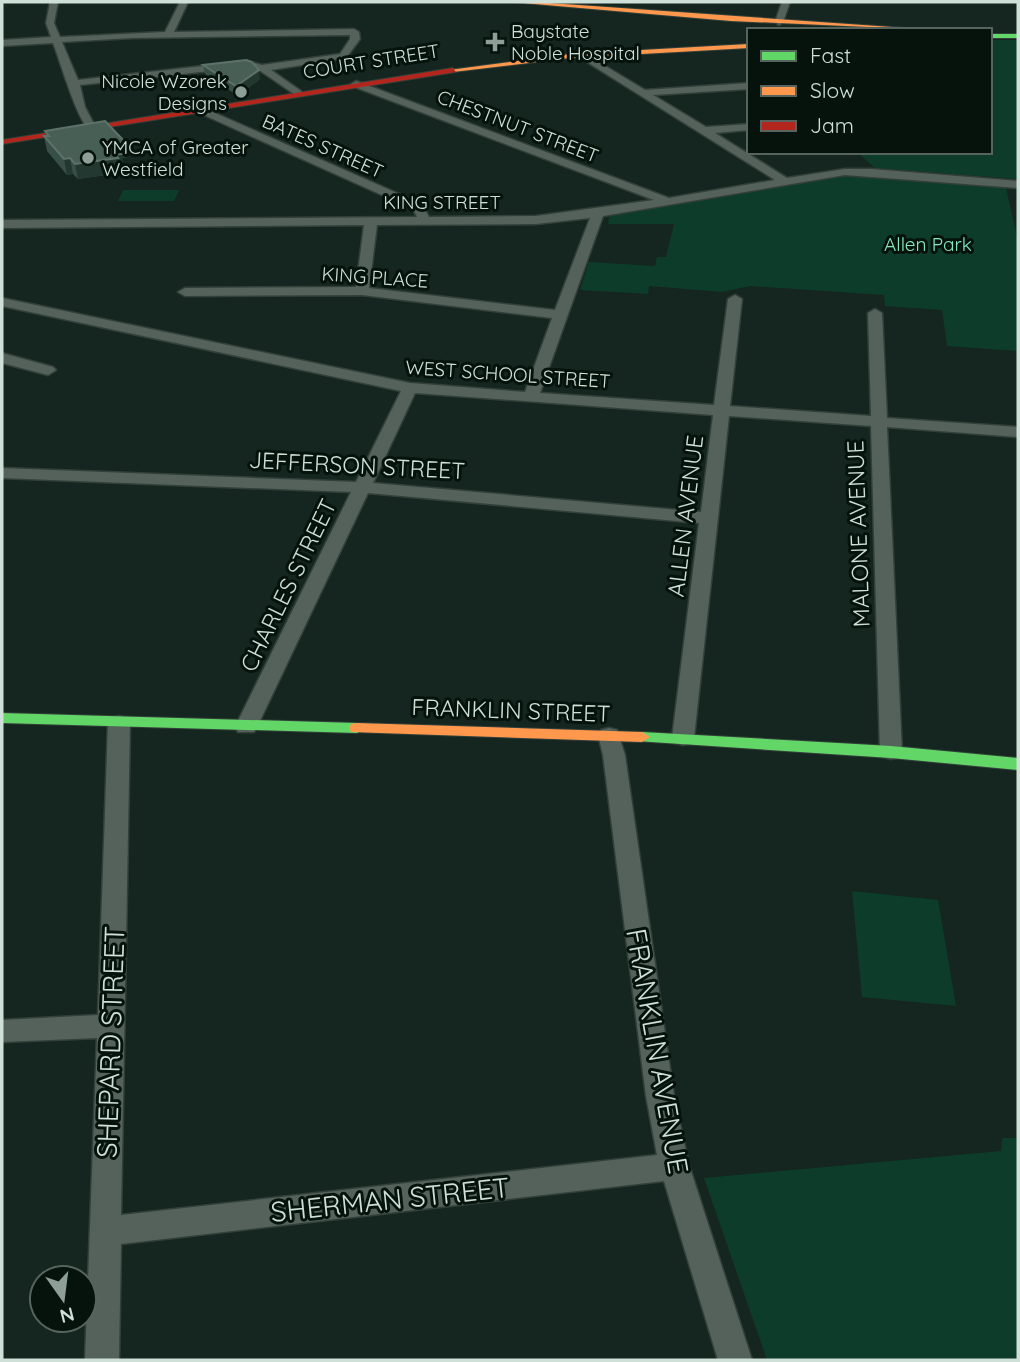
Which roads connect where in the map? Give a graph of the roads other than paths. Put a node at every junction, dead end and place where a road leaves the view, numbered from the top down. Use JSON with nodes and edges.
{"nodes":[{"id":1,"x":54,"y":2,"type":"edge"},
{"id":2,"x":184,"y":2,"type":"edge"},
{"id":3,"x":514,"y":2,"type":"edge"},
{"id":4,"x":656,"y":2,"type":"edge"},
{"id":5,"x":786,"y":2,"type":"edge"},
{"id":6,"x":642,"y":13,"type":"junction"},
{"id":7,"x":622,"y":24,"type":"dead end"},
{"id":8,"x":786,"y":25,"type":"edge"},
{"id":9,"x":871,"y":28,"type":"edge"},
{"id":10,"x":168,"y":35,"type":"junction"},
{"id":11,"x":992,"y":35,"type":"edge"},
{"id":12,"x":601,"y":36,"type":"dead end"},
{"id":13,"x":1018,"y":36,"type":"edge"},
{"id":14,"x":57,"y":39,"type":"junction"},
{"id":15,"x":2,"y":43,"type":"edge"},
{"id":16,"x":747,"y":46,"type":"edge"},
{"id":17,"x":582,"y":55,"type":"junction"},
{"id":18,"x":261,"y":68,"type":"junction"},
{"id":19,"x":74,"y":82,"type":"junction"},
{"id":20,"x":356,"y":84,"type":"junction"},
{"id":21,"x":747,"y":86,"type":"edge"},
{"id":22,"x":297,"y":93,"type":"junction"},
{"id":23,"x":640,"y":93,"type":"junction"},
{"id":24,"x":199,"y":109,"type":"junction"},
{"id":25,"x":747,"y":127,"type":"edge"},
{"id":26,"x":92,"y":128,"type":"junction"},
{"id":27,"x":702,"y":131,"type":"junction"},
{"id":28,"x":2,"y":142,"type":"edge"},
{"id":29,"x":784,"y":181,"type":"junction"},
{"id":30,"x":1018,"y":186,"type":"edge"},
{"id":31,"x":668,"y":201,"type":"junction"},
{"id":32,"x":598,"y":213,"type":"junction"},
{"id":33,"x":371,"y":222,"type":"junction"},
{"id":34,"x":425,"y":222,"type":"junction"},
{"id":35,"x":2,"y":225,"type":"edge"},
{"id":36,"x":362,"y":291,"type":"junction"},
{"id":37,"x":185,"y":292,"type":"dead end"},
{"id":38,"x":735,"y":299,"type":"dead end"},
{"id":39,"x":2,"y":302,"type":"edge"},
{"id":40,"x":874,"y":313,"type":"dead end"},
{"id":41,"x":562,"y":315,"type":"junction"},
{"id":42,"x":2,"y":358,"type":"edge"},
{"id":43,"x":48,"y":370,"type":"dead end"},
{"id":44,"x":410,"y":388,"type":"junction"},
{"id":45,"x":531,"y":396,"type":"junction"},
{"id":46,"x":722,"y":410,"type":"junction"},
{"id":47,"x":879,"y":422,"type":"junction"},
{"id":48,"x":1018,"y":432,"type":"edge"},
{"id":49,"x":2,"y":473,"type":"edge"},
{"id":50,"x":362,"y":487,"type":"junction"},
{"id":51,"x":709,"y":518,"type":"junction"},
{"id":52,"x":2,"y":718,"type":"edge"},
{"id":53,"x":119,"y":723,"type":"junction"},
{"id":54,"x":246,"y":727,"type":"junction"},
{"id":55,"x":609,"y":735,"type":"junction"},
{"id":56,"x":683,"y":738,"type":"junction"},
{"id":57,"x":891,"y":752,"type":"junction"},
{"id":58,"x":1018,"y":764,"type":"edge"},
{"id":59,"x":110,"y":1026,"type":"junction"},
{"id":60,"x":2,"y":1031,"type":"edge"},
{"id":61,"x":674,"y":1165,"type":"junction"},
{"id":62,"x":104,"y":1231,"type":"junction"},
{"id":63,"x":102,"y":1360,"type":"edge"},
{"id":64,"x":735,"y":1360,"type":"edge"}],
"edges":[{"from":1,"to":14,"type":"street"},
{"from":2,"to":10,"type":"street"},
{"from":3,"to":6,"type":"main road"},
{"from":4,"to":6,"type":"main road"},
{"from":5,"to":8,"type":"street"},
{"from":6,"to":7,"type":"main road"},
{"from":6,"to":8,"type":"main road"},
{"from":8,"to":9,"type":"main road"},
{"from":10,"to":14,"type":"street"},
{"from":10,"to":18,"type":"street"},
{"from":11,"to":13,"type":"main road"},
{"from":12,"to":17,"type":"main road"},
{"from":14,"to":15,"type":"street"},
{"from":14,"to":19,"type":"street"},
{"from":16,"to":17,"type":"main road","name":"COURT STREET"},
{"from":17,"to":20,"type":"main road","name":"COURT STREET"},
{"from":17,"to":23,"type":"street"},
{"from":18,"to":19,"type":"street"},
{"from":18,"to":22,"type":"street"},
{"from":19,"to":26,"type":"street"},
{"from":20,"to":22,"type":"main road","name":"COURT STREET"},
{"from":20,"to":31,"type":"street","name":"CHESTNUT STREET"},
{"from":21,"to":23,"type":"street"},
{"from":22,"to":24,"type":"main road","name":"COURT STREET"},
{"from":23,"to":27,"type":"street"},
{"from":24,"to":26,"type":"main road","name":"COURT STREET"},
{"from":24,"to":34,"type":"street","name":"BATES STREET"},
{"from":25,"to":27,"type":"street"},
{"from":26,"to":28,"type":"main road","name":"COURT STREET"},
{"from":27,"to":29,"type":"street"},
{"from":29,"to":30,"type":"street","name":"KING STREET"},
{"from":29,"to":31,"type":"street","name":"KING STREET"},
{"from":31,"to":32,"type":"street","name":"KING STREET"},
{"from":32,"to":34,"type":"street","name":"KING STREET"},
{"from":32,"to":41,"type":"street"},
{"from":33,"to":34,"type":"street","name":"KING STREET"},
{"from":33,"to":35,"type":"street","name":"KING STREET"},
{"from":33,"to":36,"type":"street"},
{"from":36,"to":37,"type":"street","name":"KING PLACE"},
{"from":36,"to":41,"type":"street","name":"KING PLACE"},
{"from":38,"to":46,"type":"street","name":"ALLEN AVENUE"},
{"from":39,"to":44,"type":"street","name":"WEST SCHOOL STREET"},
{"from":40,"to":47,"type":"street","name":"MALONE AVENUE"},
{"from":41,"to":45,"type":"street"},
{"from":42,"to":43,"type":"street"},
{"from":44,"to":45,"type":"street","name":"WEST SCHOOL STREET"},
{"from":44,"to":50,"type":"street","name":"CHARLES STREET"},
{"from":45,"to":46,"type":"street","name":"WEST SCHOOL STREET"},
{"from":46,"to":47,"type":"street","name":"WEST SCHOOL STREET"},
{"from":46,"to":51,"type":"street","name":"ALLEN AVENUE"},
{"from":47,"to":48,"type":"street","name":"WEST SCHOOL STREET"},
{"from":47,"to":57,"type":"street","name":"MALONE AVENUE"},
{"from":49,"to":50,"type":"street","name":"JEFFERSON STREET"},
{"from":50,"to":51,"type":"street","name":"JEFFERSON STREET"},
{"from":50,"to":54,"type":"street","name":"CHARLES STREET"},
{"from":51,"to":56,"type":"street","name":"ALLEN AVENUE"},
{"from":52,"to":53,"type":"main road","name":"FRANKLIN STREET"},
{"from":53,"to":54,"type":"main road","name":"FRANKLIN STREET"},
{"from":53,"to":59,"type":"street","name":"SHEPARD STREET"},
{"from":54,"to":55,"type":"main road","name":"FRANKLIN STREET"},
{"from":55,"to":56,"type":"main road","name":"FRANKLIN STREET"},
{"from":55,"to":61,"type":"street","name":"FRANKLIN AVENUE"},
{"from":56,"to":57,"type":"main road","name":"FRANKLIN STREET"},
{"from":57,"to":58,"type":"main road","name":"FRANKLIN STREET"},
{"from":59,"to":60,"type":"street"},
{"from":59,"to":62,"type":"street","name":"SHEPARD STREET"},
{"from":61,"to":62,"type":"street","name":"SHERMAN STREET"},
{"from":61,"to":64,"type":"street","name":"FRANKLIN AVENUE"},
{"from":62,"to":63,"type":"street","name":"SHEPARD STREET"}]}
